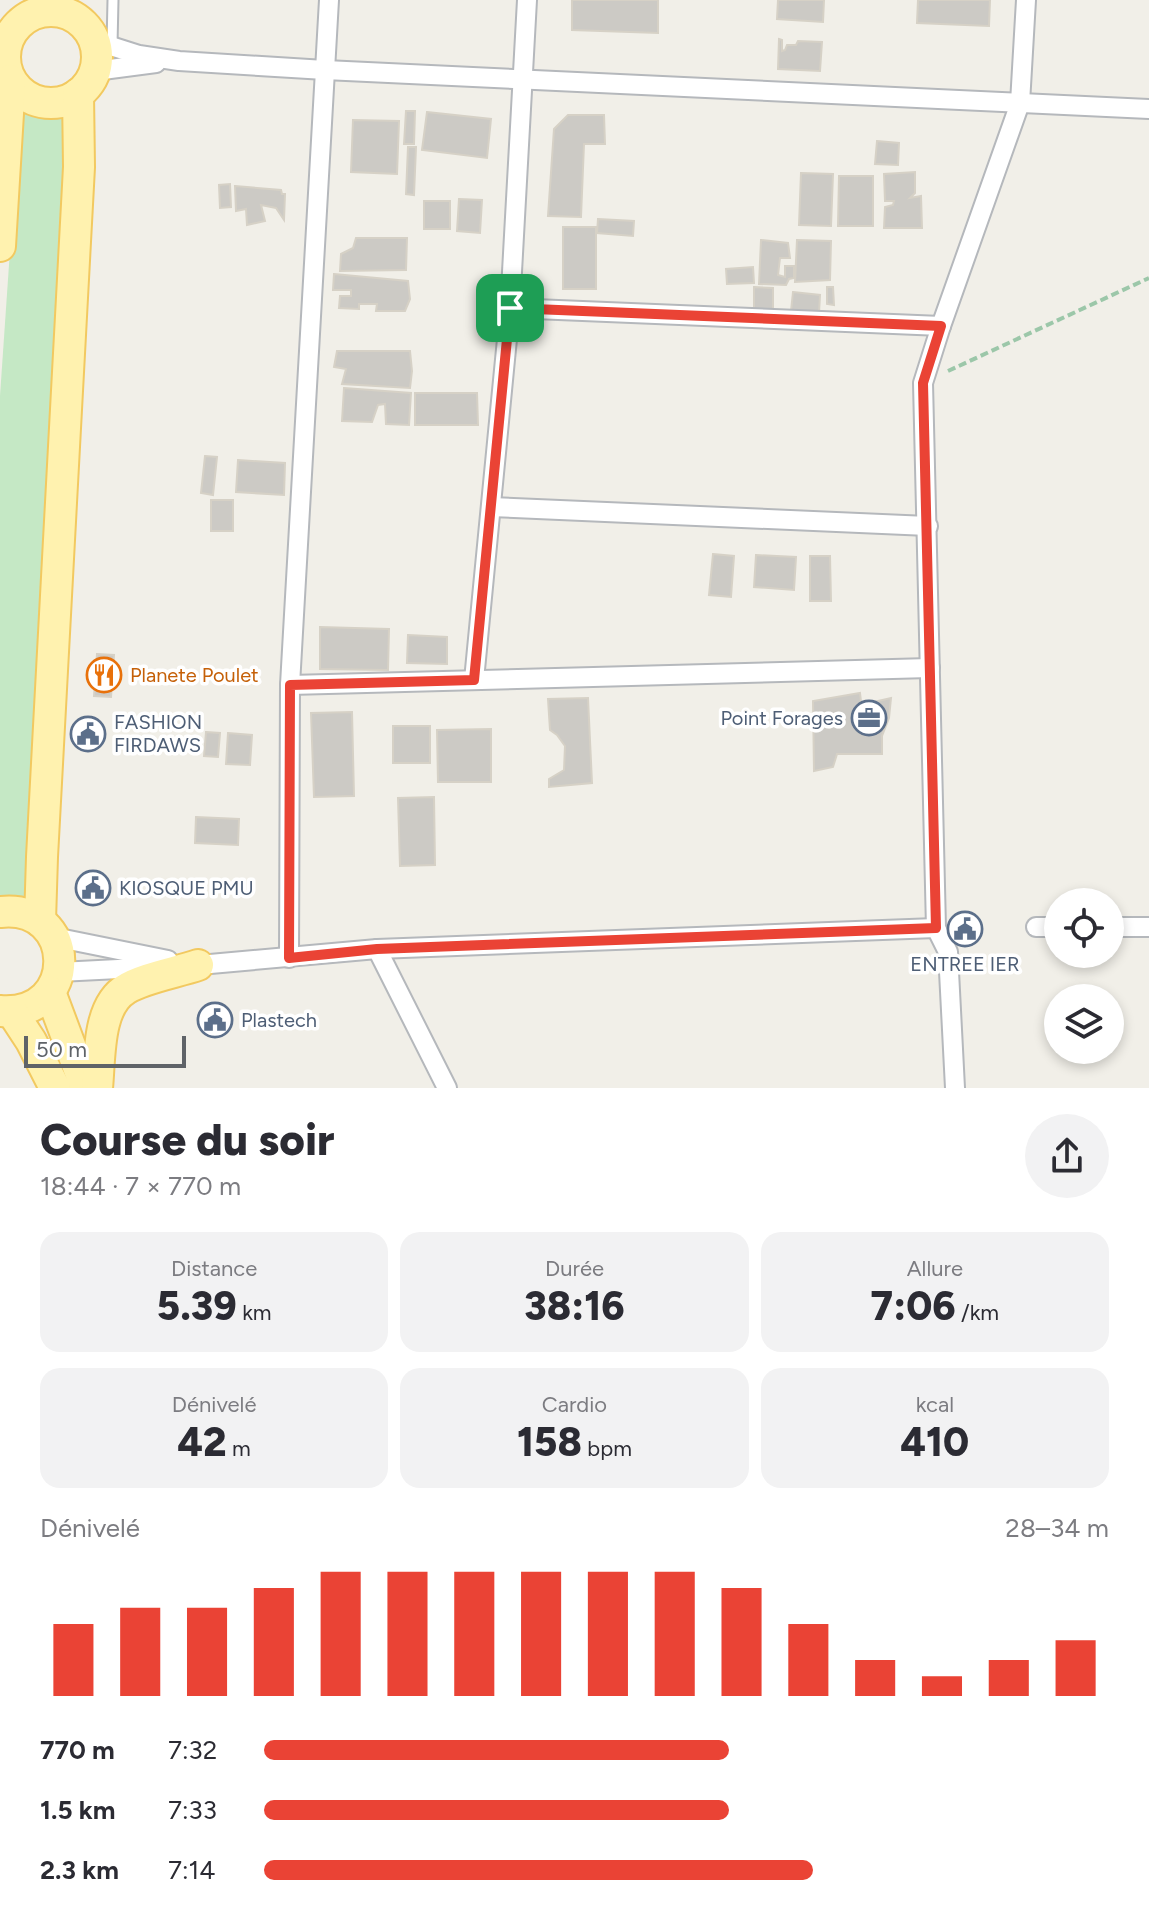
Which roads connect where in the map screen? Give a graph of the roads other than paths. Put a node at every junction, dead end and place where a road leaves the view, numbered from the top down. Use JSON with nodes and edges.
{"nodes":[{"id":1,"x":113,"y":0,"type":"edge"},
{"id":2,"x":329,"y":0,"type":"edge"},
{"id":3,"x":527,"y":0,"type":"edge"},
{"id":4,"x":1026,"y":0,"type":"edge"},
{"id":5,"x":67,"y":6,"type":"edge"},
{"id":6,"x":15,"y":24,"type":"edge"},
{"id":7,"x":104,"y":43,"type":"junction"},
{"id":8,"x":179,"y":61,"type":"junction"},
{"id":9,"x":325,"y":70,"type":"junction"},
{"id":10,"x":5,"y":77,"type":"edge"},
{"id":11,"x":524,"y":80,"type":"junction"},
{"id":12,"x":87,"y":83,"type":"junction"},
{"id":13,"x":1020,"y":103,"type":"junction"},
{"id":14,"x":1149,"y":109,"type":"edge"},
{"id":15,"x":0,"y":246,"type":"edge"},
{"id":16,"x":510,"y":308,"type":"junction"},
{"id":17,"x":941,"y":326,"type":"junction"},
{"id":18,"x":491,"y":507,"type":"junction"},
{"id":19,"x":928,"y":526,"type":"junction"},
{"id":20,"x":930,"y":668,"type":"junction"},
{"id":21,"x":474,"y":680,"type":"junction"},
{"id":22,"x":290,"y":685,"type":"junction"},
{"id":23,"x":0,"y":912,"type":"edge"},
{"id":24,"x":1036,"y":927,"type":"dead end"},
{"id":25,"x":1044,"y":927,"type":"edge"},
{"id":26,"x":1124,"y":927,"type":"edge"},
{"id":27,"x":1149,"y":927,"type":"edge"},
{"id":28,"x":936,"y":928,"type":"junction"},
{"id":29,"x":47,"y":929,"type":"junction"},
{"id":30,"x":377,"y":949,"type":"junction"},
{"id":31,"x":289,"y":958,"type":"junction"},
{"id":32,"x":198,"y":965,"type":"junction"},
{"id":33,"x":54,"y":982,"type":"junction"},
{"id":34,"x":6,"y":1011,"type":"edge"},
{"id":35,"x":55,"y":1088,"type":"edge"},
{"id":36,"x":86,"y":1088,"type":"edge"},
{"id":37,"x":97,"y":1088,"type":"edge"},
{"id":38,"x":447,"y":1088,"type":"edge"},
{"id":39,"x":955,"y":1088,"type":"edge"}],
"edges":[{"from":1,"to":7,"type":"lane"},
{"from":2,"to":9,"type":"street"},
{"from":3,"to":11,"type":"street"},
{"from":4,"to":13,"type":"street"},
{"from":5,"to":6,"type":"main road"},
{"from":5,"to":7,"type":"main road"},
{"from":6,"to":10,"type":"main road"},
{"from":7,"to":8,"type":"street"},
{"from":7,"to":12,"type":"main road"},
{"from":8,"to":9,"type":"street"},
{"from":8,"to":12,"type":"street"},
{"from":9,"to":11,"type":"street"},
{"from":9,"to":22,"type":"street"},
{"from":10,"to":12,"type":"main road"},
{"from":10,"to":15,"type":"main road"},
{"from":11,"to":13,"type":"street"},
{"from":11,"to":16,"type":"street"},
{"from":12,"to":29,"type":"main road"},
{"from":13,"to":14,"type":"street"},
{"from":13,"to":17,"type":"street"},
{"from":16,"to":17,"type":"street"},
{"from":16,"to":18,"type":"street"},
{"from":17,"to":19,"type":"street"},
{"from":18,"to":19,"type":"street"},
{"from":18,"to":21,"type":"street"},
{"from":19,"to":20,"type":"street"},
{"from":20,"to":21,"type":"street"},
{"from":20,"to":28,"type":"street"},
{"from":21,"to":22,"type":"street"},
{"from":22,"to":31,"type":"street"},
{"from":23,"to":29,"type":"main road"},
{"from":24,"to":25,"type":"street"},
{"from":26,"to":27,"type":"street"},
{"from":28,"to":30,"type":"street"},
{"from":28,"to":39,"type":"street"},
{"from":29,"to":32,"type":"street"},
{"from":29,"to":33,"type":"main road"},
{"from":30,"to":31,"type":"street"},
{"from":30,"to":38,"type":"street"},
{"from":31,"to":32,"type":"street"},
{"from":32,"to":33,"type":"street"},
{"from":32,"to":37,"type":"main road"},
{"from":33,"to":34,"type":"main road"},
{"from":33,"to":36,"type":"main road"},
{"from":34,"to":35,"type":"main road"}]}
